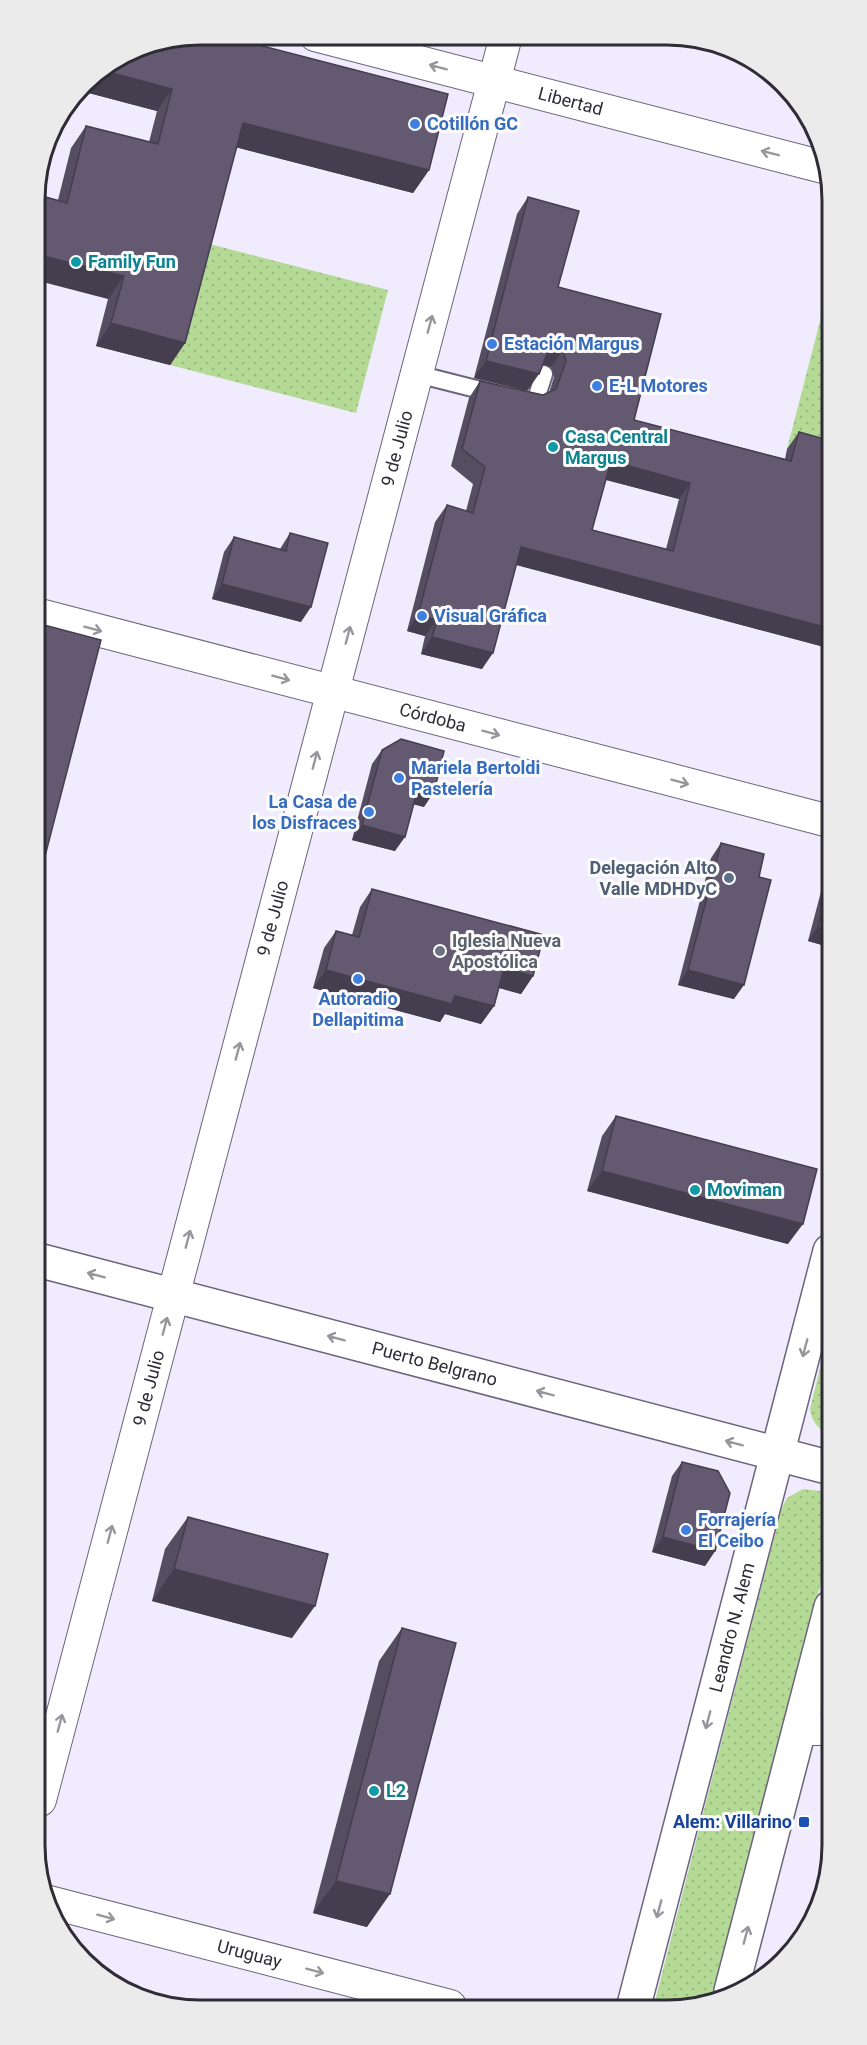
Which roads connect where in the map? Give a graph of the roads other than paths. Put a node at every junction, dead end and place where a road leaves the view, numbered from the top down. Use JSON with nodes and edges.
{"nodes":[{"id":1,"x":353,"y":45,"type":"edge"},
{"id":2,"x":504,"y":45,"type":"edge"},
{"id":3,"x":494,"y":82,"type":"junction"},
{"id":4,"x":818,"y":166,"type":"edge"},
{"id":5,"x":417,"y":374,"type":"junction"},
{"id":6,"x":544,"y":374,"type":"edge"},
{"id":7,"x":45,"y":616,"type":"edge"},
{"id":8,"x":333,"y":691,"type":"junction"},
{"id":9,"x":822,"y":819,"type":"edge"},
{"id":10,"x":45,"y":1262,"type":"edge"},
{"id":11,"x":822,"y":1282,"type":"edge"},
{"id":12,"x":173,"y":1296,"type":"junction"},
{"id":13,"x":777,"y":1454,"type":"junction"},
{"id":14,"x":822,"y":1466,"type":"edge"},
{"id":15,"x":822,"y":1642,"type":"edge"},
{"id":16,"x":800,"y":1729,"type":"junction"},
{"id":17,"x":822,"y":1729,"type":"edge"},
{"id":18,"x":45,"y":1781,"type":"edge"},
{"id":19,"x":57,"y":1904,"type":"edge"},
{"id":20,"x":733,"y":1985,"type":"edge"},
{"id":21,"x":427,"y":2000,"type":"edge"},
{"id":22,"x":634,"y":2000,"type":"edge"}],
"edges":[{"from":3,"to":1,"type":"street","name":"Libertad","one_way":true},
{"from":2,"to":3,"type":"street","name":"9 de Julio"},
{"from":4,"to":3,"type":"street","name":"Libertad","one_way":true},
{"from":5,"to":3,"type":"street","name":"9 de Julio","one_way":true},
{"from":5,"to":6,"type":"lane"},
{"from":8,"to":5,"type":"street","name":"9 de Julio","one_way":true},
{"from":7,"to":8,"type":"street","name":"Córdoba","one_way":true},
{"from":8,"to":9,"type":"street","name":"Córdoba","one_way":true},
{"from":12,"to":8,"type":"street","name":"9 de Julio","one_way":true},
{"from":12,"to":10,"type":"main road","name":"Puerto Belgrano","one_way":true},
{"from":11,"to":13,"type":"main road","name":"Leandro N. Alem","one_way":true},
{"from":13,"to":12,"type":"main road","name":"Puerto Belgrano","one_way":true},
{"from":18,"to":12,"type":"street","name":"9 de Julio","one_way":true},
{"from":13,"to":14,"type":"main road","name":"Puerto Belgrano"},
{"from":13,"to":22,"type":"main road","name":"Leandro N. Alem","one_way":true},
{"from":15,"to":16,"type":"main road"},
{"from":16,"to":17,"type":"street"},
{"from":20,"to":16,"type":"main road","one_way":true},
{"from":19,"to":21,"type":"street","name":"Uruguay","one_way":true}]}
